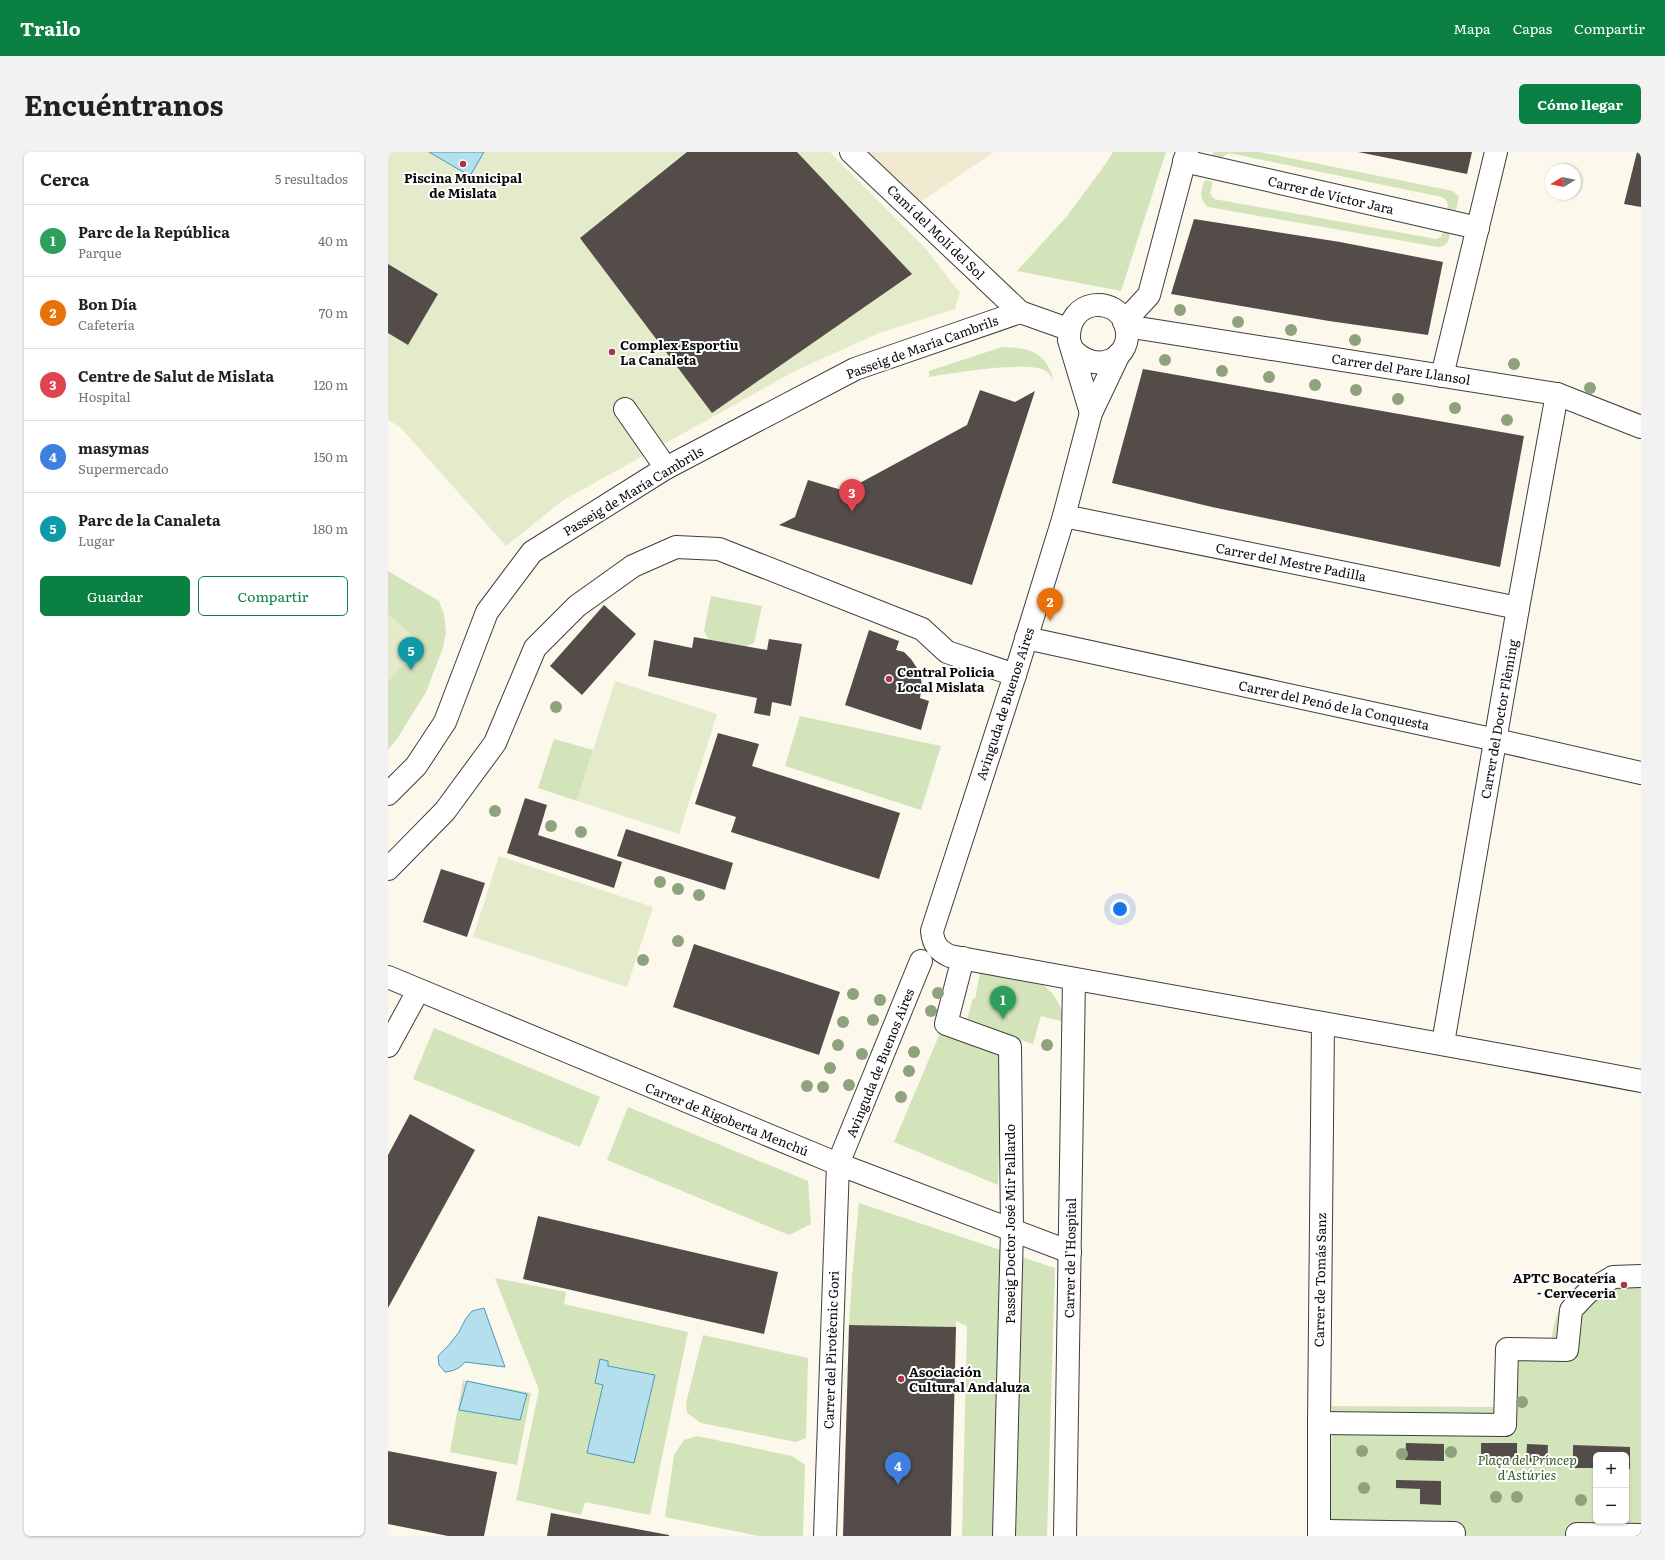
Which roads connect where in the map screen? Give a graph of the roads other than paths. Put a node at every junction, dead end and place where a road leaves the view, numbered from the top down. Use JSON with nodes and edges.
{"nodes":[{"id":1,"x":852,"y":152,"type":"edge"},
{"id":2,"x":1496,"y":152,"type":"edge"},
{"id":3,"x":1186,"y":157,"type":"edge"},
{"id":4,"x":1478,"y":228,"type":"junction"},
{"id":5,"x":1020,"y":312,"type":"junction"},
{"id":6,"x":1123,"y":337,"type":"junction"},
{"id":7,"x":1071,"y":340,"type":"junction"},
{"id":8,"x":1442,"y":376,"type":"junction"},
{"id":9,"x":1557,"y":394,"type":"junction"},
{"id":10,"x":625,"y":409,"type":"dead end"},
{"id":11,"x":1091,"y":413,"type":"junction"},
{"id":12,"x":1641,"y":427,"type":"edge"},
{"id":13,"x":666,"y":468,"type":"junction"},
{"id":14,"x":1064,"y":516,"type":"junction"},
{"id":15,"x":1518,"y":608,"type":"junction"},
{"id":16,"x":1026,"y":638,"type":"junction"},
{"id":17,"x":1015,"y":675,"type":"junction"},
{"id":18,"x":1496,"y":740,"type":"junction"},
{"id":19,"x":1641,"y":773,"type":"edge"},
{"id":20,"x":388,"y":794,"type":"edge"},
{"id":21,"x":388,"y":869,"type":"edge"},
{"id":22,"x":930,"y":946,"type":"junction"},
{"id":23,"x":963,"y":958,"type":"junction"},
{"id":24,"x":388,"y":978,"type":"edge"},
{"id":25,"x":1074,"y":979,"type":"junction"},
{"id":26,"x":418,"y":991,"type":"junction"},
{"id":27,"x":1323,"y":1024,"type":"junction"},
{"id":28,"x":1443,"y":1043,"type":"junction"},
{"id":29,"x":388,"y":1046,"type":"edge"},
{"id":30,"x":1641,"y":1081,"type":"edge"},
{"id":31,"x":838,"y":1164,"type":"junction"},
{"id":32,"x":1012,"y":1230,"type":"junction"},
{"id":33,"x":1070,"y":1252,"type":"junction"},
{"id":34,"x":1641,"y":1276,"type":"edge"},
{"id":35,"x":1319,"y":1423,"type":"junction"},
{"id":36,"x":1454,"y":1533,"type":"dead end"},
{"id":37,"x":1577,"y":1534,"type":"dead end"},
{"id":38,"x":1641,"y":1535,"type":"edge"},
{"id":39,"x":825,"y":1536,"type":"edge"},
{"id":40,"x":1004,"y":1536,"type":"edge"},
{"id":41,"x":1065,"y":1536,"type":"edge"},
{"id":42,"x":1076,"y":1536,"type":"edge"},
{"id":43,"x":1319,"y":1536,"type":"edge"},
{"id":44,"x":1323,"y":1536,"type":"edge"}],
"edges":[{"from":1,"to":5,"type":"street","name":"Camí del Molí del Sol"},
{"from":2,"to":4,"type":"street"},
{"from":3,"to":4,"type":"street","name":"Carrer de Víctor Jara"},
{"from":3,"to":6,"type":"street"},
{"from":4,"to":8,"type":"street"},
{"from":5,"to":7,"type":"street"},
{"from":5,"to":13,"type":"street","name":"Passeig de María Cambrils"},
{"from":6,"to":7,"type":"street"},
{"from":6,"to":7,"type":"street"},
{"from":6,"to":8,"type":"street","name":"Carrer del Pare Llansol"},
{"from":6,"to":11,"type":"street","name":"Avinguda de Buenos Aires"},
{"from":7,"to":11,"type":"street"},
{"from":8,"to":9,"type":"street","name":"Carrer del Pare Llansol"},
{"from":9,"to":12,"type":"street","name":"Carrer del Pare Llansol"},
{"from":9,"to":15,"type":"street","name":"Carrer del Doctor Flèming"},
{"from":10,"to":13,"type":"street"},
{"from":11,"to":14,"type":"street","name":"Avinguda de Buenos Aires"},
{"from":13,"to":20,"type":"street","name":"Passeig de María Cambrils"},
{"from":14,"to":15,"type":"street","name":"Carrer del Mestre Padilla"},
{"from":14,"to":16,"type":"street","name":"Avinguda de Buenos Aires"},
{"from":15,"to":18,"type":"street","name":"Carrer del Doctor Flèming"},
{"from":16,"to":17,"type":"street","name":"Avinguda de Buenos Aires"},
{"from":16,"to":18,"type":"street","name":"Carrer del Penó de la Conquesta"},
{"from":17,"to":21,"type":"street"},
{"from":17,"to":22,"type":"street","name":"Avinguda de Buenos Aires"},
{"from":18,"to":19,"type":"street","name":"Carrer del Penó de la Conquesta"},
{"from":18,"to":28,"type":"street","name":"Carrer del Doctor Flèming"},
{"from":22,"to":23,"type":"street"},
{"from":22,"to":31,"type":"street","name":"Avinguda de Buenos Aires"},
{"from":23,"to":25,"type":"street"},
{"from":23,"to":32,"type":"street","name":"Passeig Doctor José Mir Pallardo"},
{"from":24,"to":26,"type":"street","name":"Carrer de Rigoberta Menchú"},
{"from":25,"to":27,"type":"street"},
{"from":25,"to":33,"type":"street","name":"Carrer de l'Hospital"},
{"from":26,"to":29,"type":"street"},
{"from":26,"to":31,"type":"street","name":"Carrer de Rigoberta Menchú"},
{"from":27,"to":28,"type":"street"},
{"from":27,"to":35,"type":"street","name":"Carrer de Tomás Sanz"},
{"from":28,"to":30,"type":"street"},
{"from":31,"to":32,"type":"street","name":"Carrer de Rigoberta Menchú"},
{"from":31,"to":39,"type":"street","name":"Carrer del Pirotècnic Gori"},
{"from":32,"to":33,"type":"street","name":"Carrer de Rigoberta Menchú"},
{"from":32,"to":40,"type":"street","name":"Passeig Doctor José Mir Pallardo"},
{"from":33,"to":41,"type":"street","name":"Carrer de l'Hospital"},
{"from":34,"to":35,"type":"street"},
{"from":35,"to":43,"type":"street","name":"Carrer de Tomás Sanz"},
{"from":36,"to":44,"type":"street"},
{"from":37,"to":38,"type":"street"},
{"from":41,"to":42,"type":"street"}]}
